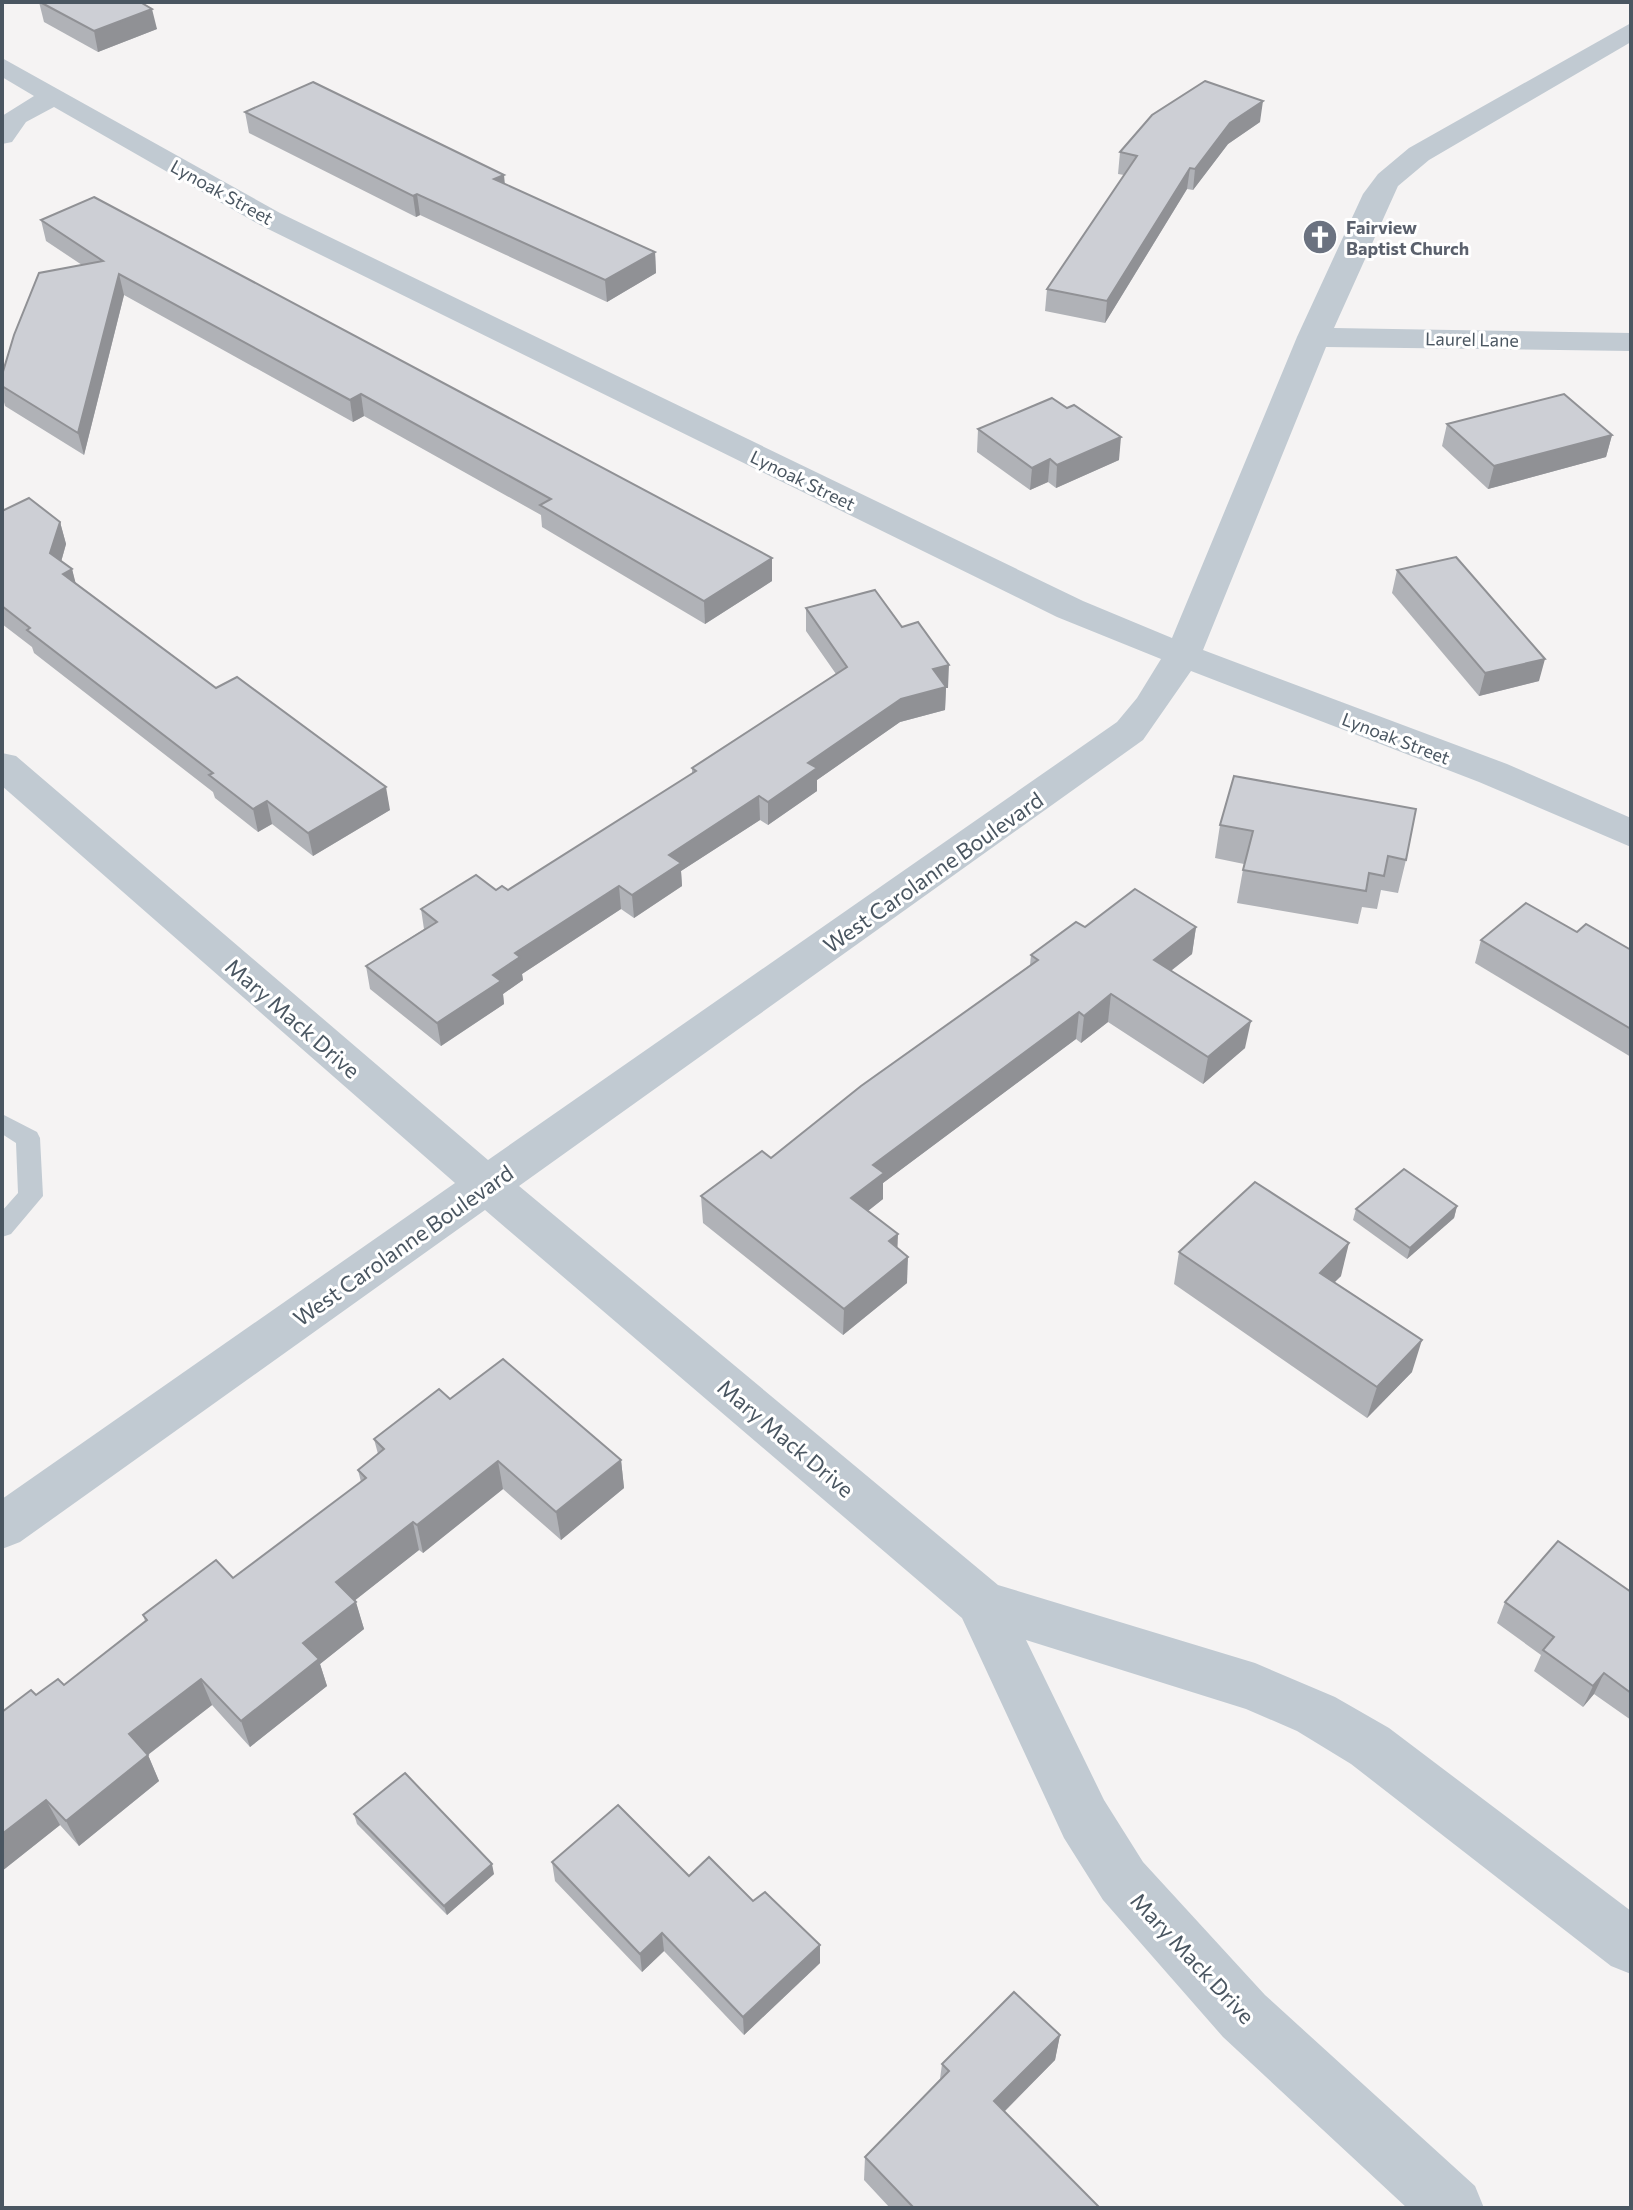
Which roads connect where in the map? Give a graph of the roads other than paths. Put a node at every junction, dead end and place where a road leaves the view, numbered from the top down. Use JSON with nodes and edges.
{"nodes":[{"id":1,"x":1631,"y":31,"type":"edge"},
{"id":2,"x":2,"y":66,"type":"edge"},
{"id":3,"x":52,"y":97,"type":"junction"},
{"id":4,"x":2,"y":136,"type":"edge"},
{"id":5,"x":1313,"y":337,"type":"junction"},
{"id":6,"x":1631,"y":342,"type":"edge"},
{"id":7,"x":1181,"y":656,"type":"junction"},
{"id":8,"x":2,"y":765,"type":"edge"},
{"id":9,"x":1631,"y":834,"type":"edge"},
{"id":10,"x":2,"y":1123,"type":"edge"},
{"id":11,"x":488,"y":1186,"type":"junction"},
{"id":12,"x":2,"y":1227,"type":"edge"},
{"id":13,"x":2,"y":1527,"type":"edge"},
{"id":14,"x":981,"y":1602,"type":"junction"},
{"id":15,"x":1631,"y":1946,"type":"edge"},
{"id":16,"x":1453,"y":2208,"type":"edge"}],
"edges":[{"from":1,"to":5,"type":"street","name":"West Carolanne Boulevard"},
{"from":2,"to":3,"type":"street","name":"Lynoak Street"},
{"from":3,"to":4,"type":"street"},
{"from":3,"to":7,"type":"street","name":"Lynoak Street"},
{"from":5,"to":6,"type":"street","name":"Laurel Lane"},
{"from":5,"to":7,"type":"street","name":"West Carolanne Boulevard"},
{"from":7,"to":9,"type":"street","name":"Lynoak Street"},
{"from":7,"to":11,"type":"street","name":"West Carolanne Boulevard"},
{"from":8,"to":11,"type":"street","name":"Mary Mack Drive"},
{"from":10,"to":12,"type":"lane"},
{"from":11,"to":13,"type":"street","name":"West Carolanne Boulevard"},
{"from":11,"to":14,"type":"street","name":"Mary Mack Drive"},
{"from":14,"to":15,"type":"street"},
{"from":14,"to":16,"type":"street","name":"Mary Mack Drive"}]}
